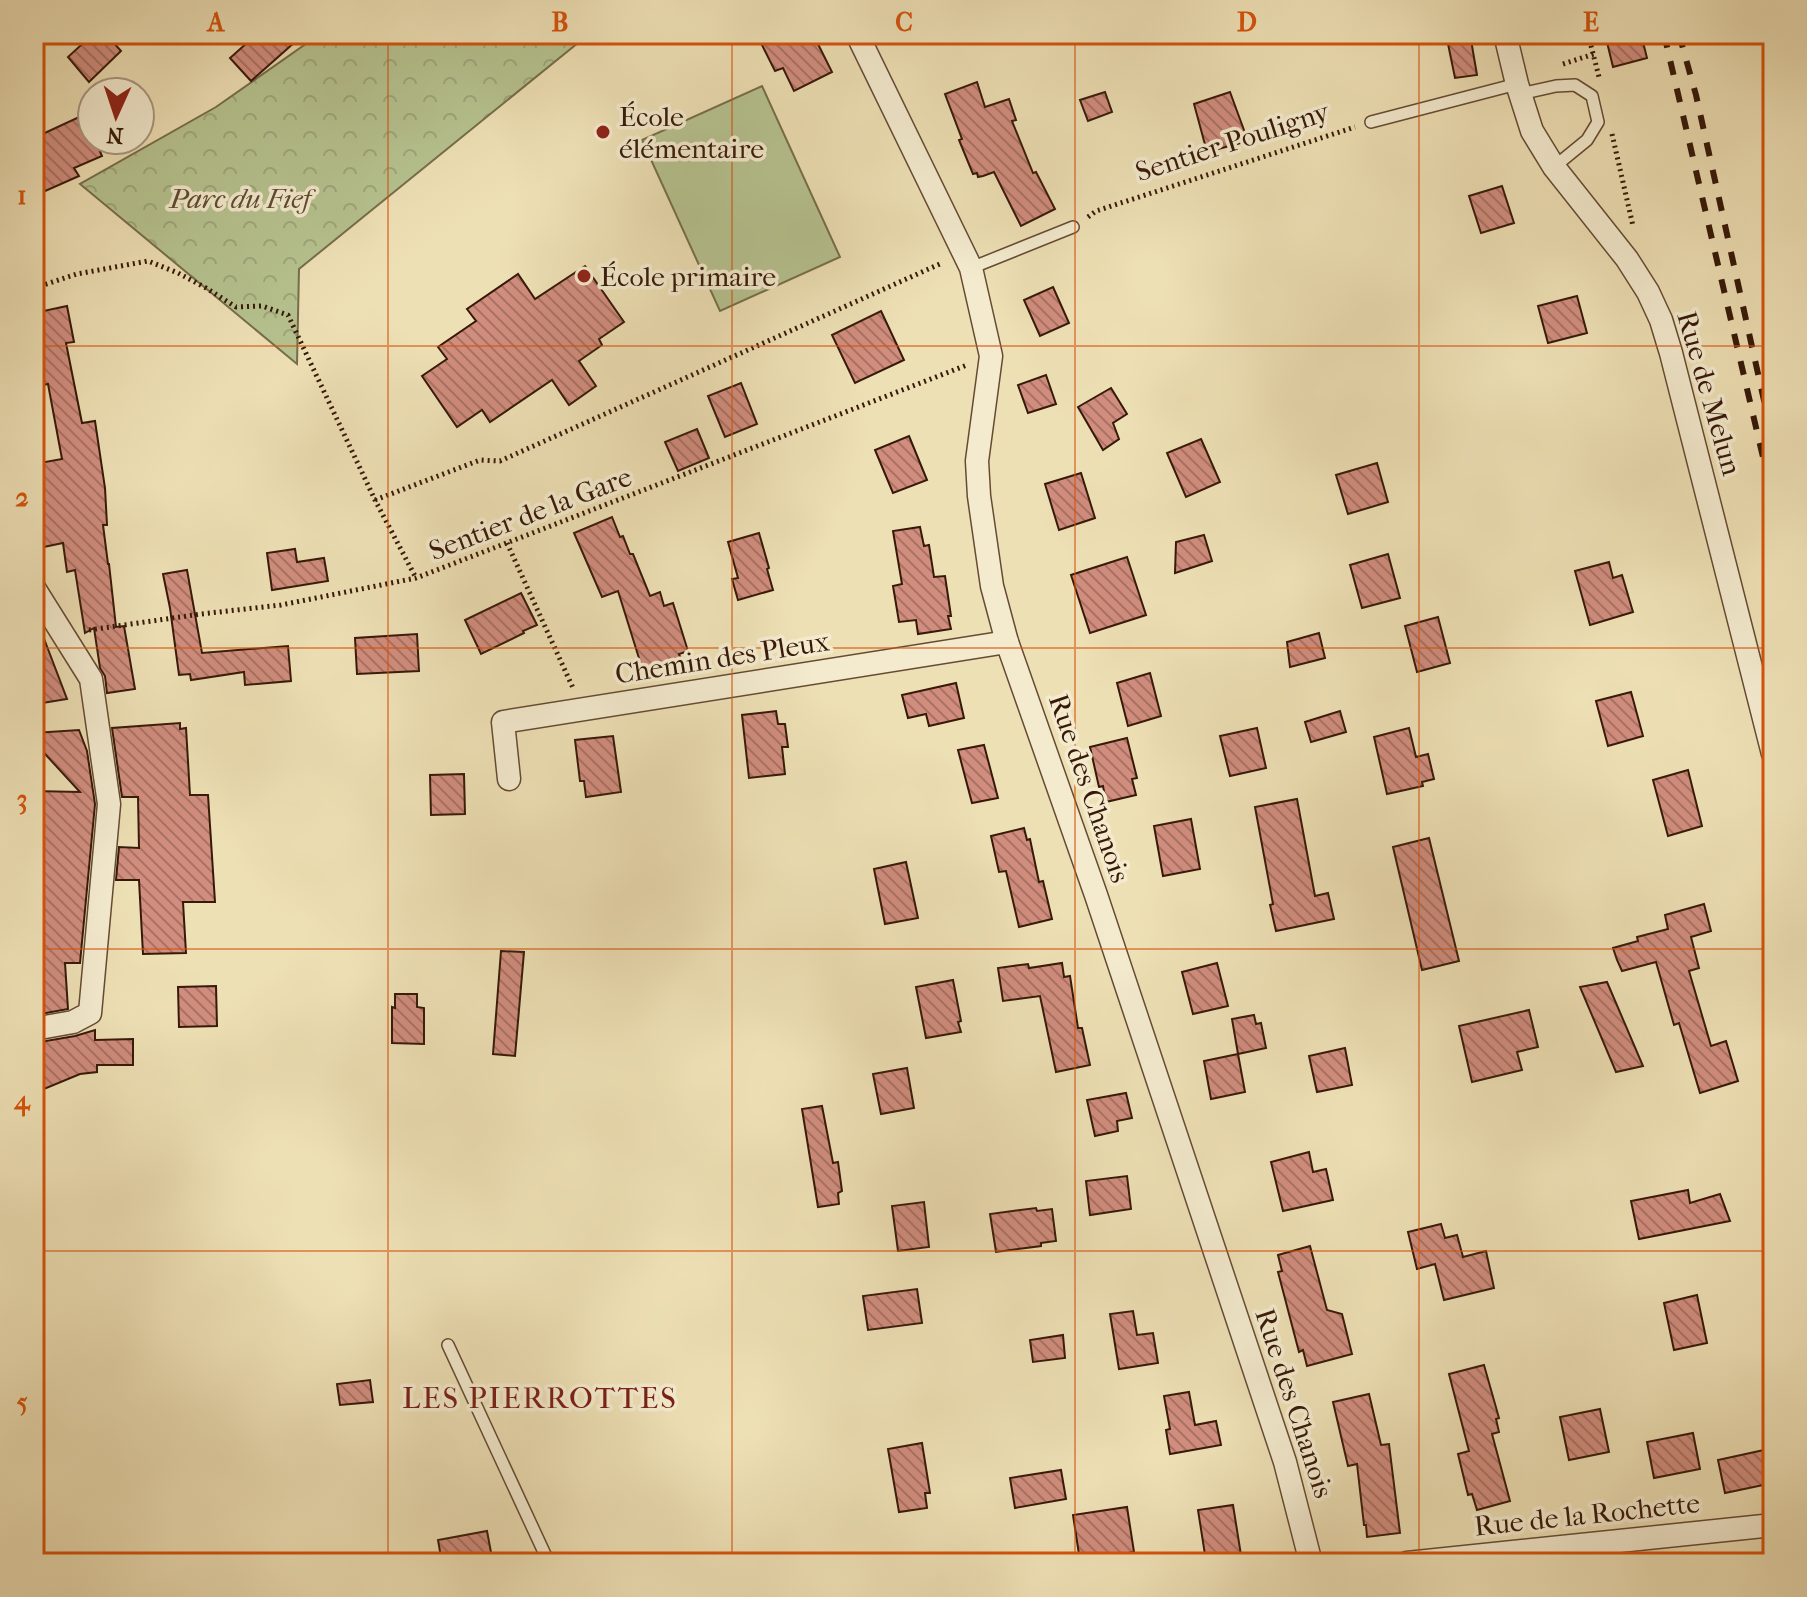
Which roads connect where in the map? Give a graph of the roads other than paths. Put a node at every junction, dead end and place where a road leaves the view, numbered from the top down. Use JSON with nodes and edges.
{"nodes":[{"id":1,"x":857,"y":34,"type":"edge"},
{"id":2,"x":1505,"y":34,"type":"edge"},
{"id":3,"x":1519,"y":89,"type":"junction"},
{"id":4,"x":1371,"y":122,"type":"road end"},
{"id":5,"x":1554,"y":167,"type":"junction"},
{"id":6,"x":1073,"y":227,"type":"road end"},
{"id":7,"x":968,"y":260,"type":"junction"},
{"id":8,"x":34,"y":588,"type":"edge"},
{"id":9,"x":1007,"y":642,"type":"junction"},
{"id":10,"x":1773,"y":754,"type":"edge"},
{"id":11,"x":509,"y":779,"type":"dead end"},
{"id":12,"x":34,"y":1029,"type":"edge"},
{"id":13,"x":448,"y":1345,"type":"dead end"},
{"id":14,"x":1773,"y":1525,"type":"edge"},
{"id":15,"x":549,"y":1563,"type":"edge"},
{"id":16,"x":1311,"y":1563,"type":"edge"},
{"id":17,"x":1407,"y":1563,"type":"edge"}],
"edges":[{"from":1,"to":7,"type":"street","name":"Rue des Chanois"},
{"from":2,"to":3,"type":"street","name":"Rue de Melun"},
{"from":3,"to":4,"type":"lane","name":"Sentier Pouligny"},
{"from":3,"to":5,"type":"street","name":"Rue de Melun"},
{"from":3,"to":5,"type":"lane","name":"Sentier Pouligny"},
{"from":5,"to":10,"type":"street","name":"Rue de Melun"},
{"from":6,"to":7,"type":"lane"},
{"from":7,"to":9,"type":"street","name":"Rue des Chanois"},
{"from":8,"to":12,"type":"street"},
{"from":9,"to":11,"type":"street","name":"Chemin des Pleux"},
{"from":9,"to":16,"type":"street","name":"Rue des Chanois"},
{"from":13,"to":15,"type":"lane"},
{"from":14,"to":17,"type":"street","name":"Rue de la Rochette"}]}
